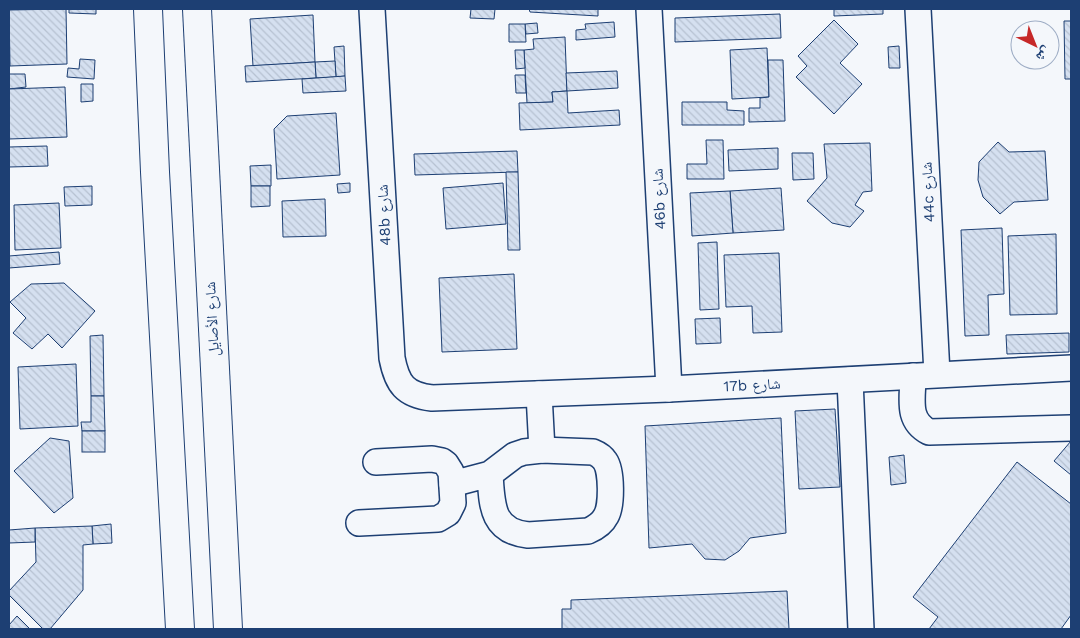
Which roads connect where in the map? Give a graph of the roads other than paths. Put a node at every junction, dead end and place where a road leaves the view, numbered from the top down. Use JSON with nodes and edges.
{"nodes":[{"id":1,"x":148,"y":9,"type":"edge"},
{"id":2,"x":196,"y":9,"type":"edge"},
{"id":3,"x":372,"y":9,"type":"edge"},
{"id":4,"x":649,"y":9,"type":"edge"},
{"id":5,"x":918,"y":9,"type":"edge"},
{"id":6,"x":1071,"y":368,"type":"edge"},
{"id":7,"x":925,"y":375,"type":"junction"},
{"id":8,"x":850,"y":380,"type":"junction"},
{"id":9,"x":669,"y":389,"type":"junction"},
{"id":10,"x":539,"y":394,"type":"junction"},
{"id":11,"x":432,"y":398,"type":"joint"},
{"id":12,"x":1071,"y":428,"type":"edge"},
{"id":13,"x":542,"y":450,"type":"junction"},
{"id":14,"x":376,"y":462,"type":"dead end"},
{"id":15,"x":490,"y":474,"type":"junction"},
{"id":16,"x":452,"y":484,"type":"junction"},
{"id":17,"x":359,"y":523,"type":"dead end"},
{"id":18,"x":180,"y":629,"type":"edge"},
{"id":19,"x":228,"y":629,"type":"edge"},
{"id":20,"x":861,"y":629,"type":"edge"}],
"edges":[{"from":1,"to":18,"type":"main road"},
{"from":2,"to":19,"type":"main road","name":"شارع الأصايل"},
{"from":3,"to":11,"type":"street","name":"48b شارع"},
{"from":4,"to":9,"type":"street","name":"46b شارع"},
{"from":5,"to":7,"type":"street","name":"44c شارع"},
{"from":6,"to":7,"type":"street","name":"17b شارع"},
{"from":7,"to":8,"type":"street","name":"17b شارع"},
{"from":7,"to":12,"type":"street","name":"44c شارع"},
{"from":8,"to":9,"type":"street","name":"17b شارع"},
{"from":8,"to":20,"type":"street"},
{"from":9,"to":10,"type":"street","name":"17b شارع"},
{"from":10,"to":11,"type":"street","name":"17b شارع"},
{"from":10,"to":13,"type":"street"},
{"from":13,"to":15,"type":"street"},
{"from":13,"to":15,"type":"street"},
{"from":14,"to":16,"type":"street"},
{"from":15,"to":16,"type":"street"},
{"from":16,"to":17,"type":"street"}]}
